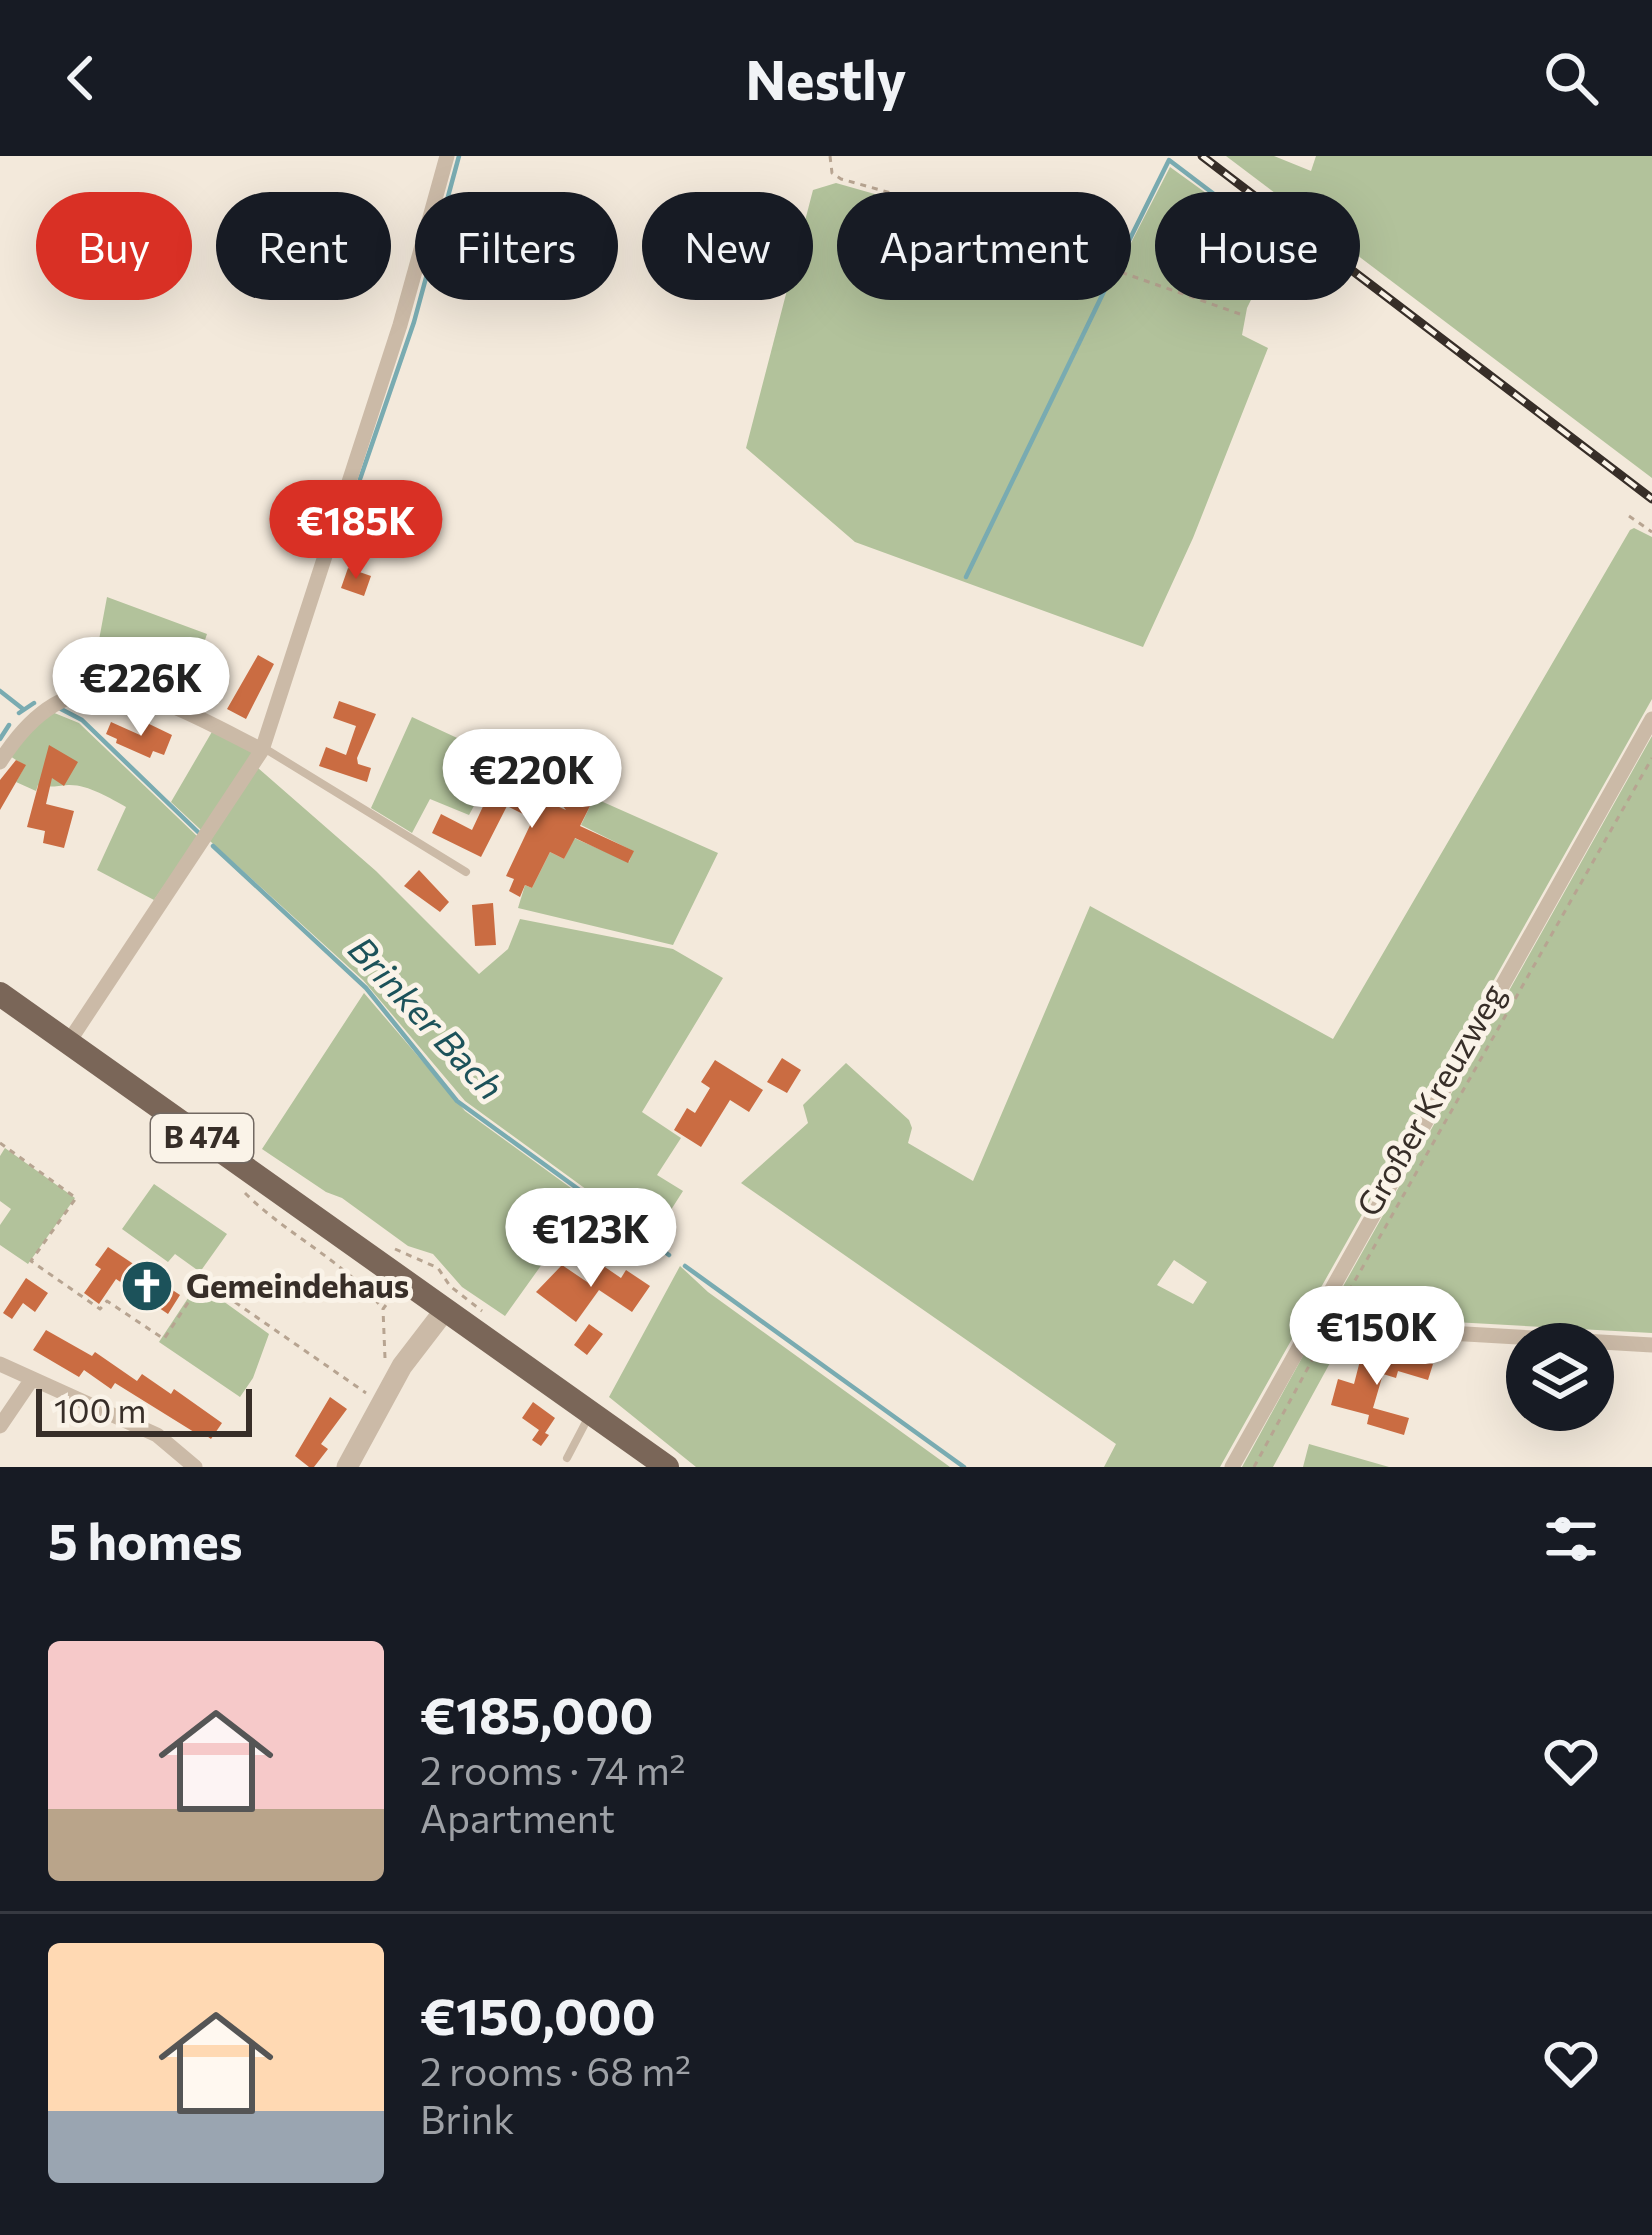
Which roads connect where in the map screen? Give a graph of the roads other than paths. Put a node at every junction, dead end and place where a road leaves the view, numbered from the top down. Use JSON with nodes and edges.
{"nodes":[{"id":1,"x":447,"y":156,"type":"edge"},
{"id":2,"x":1652,"y":719,"type":"edge"},
{"id":3,"x":262,"y":748,"type":"junction"},
{"id":4,"x":0,"y":763,"type":"edge"},
{"id":5,"x":466,"y":872,"type":"dead end"},
{"id":6,"x":0,"y":994,"type":"edge"},
{"id":7,"x":68,"y":1043,"type":"junction"},
{"id":8,"x":445,"y":1310,"type":"junction"},
{"id":9,"x":1311,"y":1325,"type":"junction"},
{"id":10,"x":1652,"y":1345,"type":"edge"},
{"id":11,"x":0,"y":1364,"type":"edge"},
{"id":12,"x":32,"y":1379,"type":"junction"},
{"id":13,"x":592,"y":1411,"type":"junction"},
{"id":14,"x":0,"y":1426,"type":"edge"},
{"id":15,"x":567,"y":1458,"type":"dead end"},
{"id":16,"x":195,"y":1467,"type":"edge"},
{"id":17,"x":347,"y":1467,"type":"edge"},
{"id":18,"x":667,"y":1467,"type":"edge"},
{"id":19,"x":1232,"y":1467,"type":"edge"}],
"edges":[{"from":1,"to":3,"type":"street"},
{"from":2,"to":9,"type":"street"},
{"from":3,"to":4,"type":"street"},
{"from":3,"to":5,"type":"lane"},
{"from":3,"to":7,"type":"street"},
{"from":6,"to":7,"type":"main road","number":"B 474"},
{"from":7,"to":8,"type":"main road","number":"B 474"},
{"from":8,"to":13,"type":"main road","number":"B 474"},
{"from":8,"to":17,"type":"street"},
{"from":9,"to":10,"type":"street"},
{"from":9,"to":19,"type":"street"},
{"from":11,"to":12,"type":"street"},
{"from":12,"to":14,"type":"street"},
{"from":12,"to":16,"type":"street"},
{"from":13,"to":15,"type":"lane"},
{"from":13,"to":18,"type":"main road","number":"B 474"}]}
